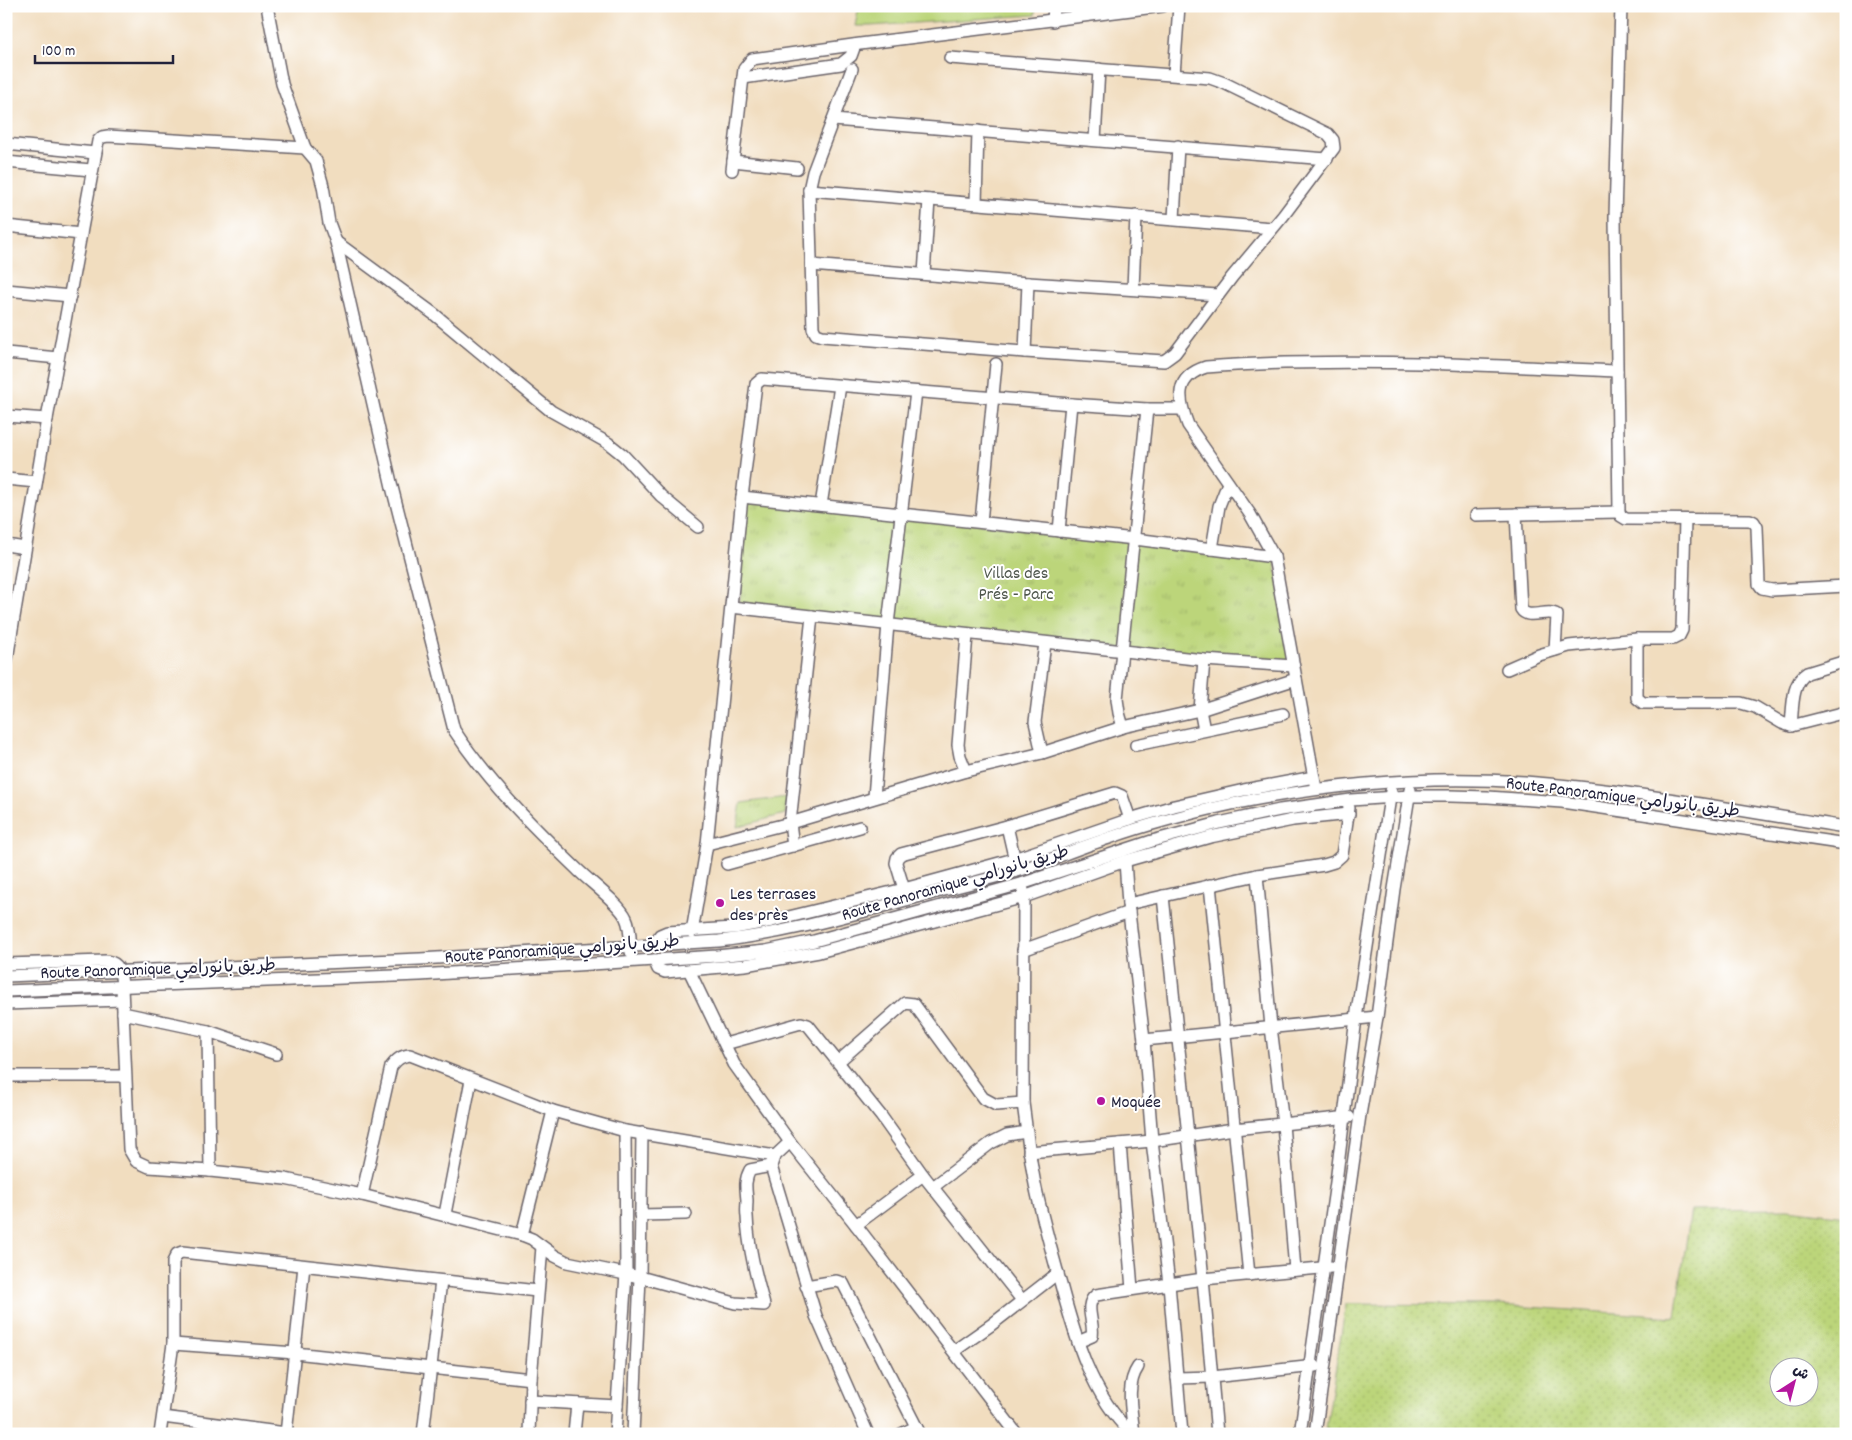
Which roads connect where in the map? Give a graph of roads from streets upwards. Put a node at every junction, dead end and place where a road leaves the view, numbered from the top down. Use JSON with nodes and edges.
{"nodes":[{"id":1,"x":267,"y":6,"type":"edge"},
{"id":2,"x":1054,"y":6,"type":"edge"},
{"id":3,"x":1163,"y":6,"type":"edge"},
{"id":4,"x":1179,"y":6,"type":"edge"},
{"id":5,"x":1621,"y":6,"type":"edge"},
{"id":6,"x":1053,"y":21,"type":"junction"},
{"id":7,"x":855,"y":45,"type":"junction"},
{"id":8,"x":950,"y":58,"type":"dead end"},
{"id":9,"x":852,"y":69,"type":"dead end"},
{"id":10,"x":1099,"y":69,"type":"junction"},
{"id":11,"x":1174,"y":74,"type":"junction"},
{"id":12,"x":742,"y":78,"type":"junction"},
{"id":13,"x":833,"y":120,"type":"junction"},
{"id":14,"x":978,"y":131,"type":"junction"},
{"id":15,"x":1095,"y":140,"type":"junction"},
{"id":16,"x":6,"y":144,"type":"edge"},
{"id":17,"x":1178,"y":146,"type":"junction"},
{"id":18,"x":305,"y":148,"type":"junction"},
{"id":19,"x":95,"y":153,"type":"junction"},
{"id":20,"x":1327,"y":159,"type":"junction"},
{"id":21,"x":6,"y":162,"type":"edge"},
{"id":22,"x":796,"y":168,"type":"dead end"},
{"id":23,"x":91,"y":170,"type":"junction"},
{"id":24,"x":809,"y":190,"type":"junction"},
{"id":25,"x":929,"y":200,"type":"junction"},
{"id":26,"x":976,"y":203,"type":"junction"},
{"id":27,"x":1136,"y":216,"type":"junction"},
{"id":28,"x":1174,"y":219,"type":"junction"},
{"id":29,"x":6,"y":226,"type":"edge"},
{"id":30,"x":1272,"y":228,"type":"junction"},
{"id":31,"x":81,"y":234,"type":"junction"},
{"id":32,"x":336,"y":242,"type":"junction"},
{"id":33,"x":811,"y":265,"type":"junction"},
{"id":34,"x":924,"y":274,"type":"junction"},
{"id":35,"x":1028,"y":283,"type":"junction"},
{"id":36,"x":1132,"y":289,"type":"junction"},
{"id":37,"x":6,"y":290,"type":"edge"},
{"id":38,"x":1218,"y":295,"type":"junction"},
{"id":39,"x":70,"y":296,"type":"junction"},
{"id":40,"x":1025,"y":352,"type":"junction"},
{"id":41,"x":6,"y":353,"type":"edge"},
{"id":42,"x":58,"y":358,"type":"junction"},
{"id":43,"x":996,"y":364,"type":"dead end"},
{"id":44,"x":1617,"y":370,"type":"junction"},
{"id":45,"x":840,"y":386,"type":"junction"},
{"id":46,"x":916,"y":392,"type":"junction"},
{"id":47,"x":993,"y":398,"type":"junction"},
{"id":48,"x":1071,"y":404,"type":"junction"},
{"id":49,"x":1147,"y":409,"type":"junction"},
{"id":50,"x":1182,"y":409,"type":"junction"},
{"id":51,"x":6,"y":416,"type":"edge"},
{"id":52,"x":47,"y":419,"type":"junction"},
{"id":53,"x":6,"y":479,"type":"edge"},
{"id":54,"x":36,"y":482,"type":"junction"},
{"id":55,"x":1228,"y":483,"type":"junction"},
{"id":56,"x":742,"y":497,"type":"junction"},
{"id":57,"x":821,"y":505,"type":"junction"},
{"id":58,"x":1619,"y":512,"type":"junction"},
{"id":59,"x":901,"y":514,"type":"junction"},
{"id":60,"x":1516,"y":514,"type":"junction"},
{"id":61,"x":1476,"y":515,"type":"dead end"},
{"id":62,"x":1685,"y":520,"type":"junction"},
{"id":63,"x":981,"y":522,"type":"junction"},
{"id":64,"x":698,"y":527,"type":"dead end"},
{"id":65,"x":1059,"y":531,"type":"junction"},
{"id":66,"x":1135,"y":539,"type":"junction"},
{"id":67,"x":6,"y":545,"type":"edge"},
{"id":68,"x":25,"y":548,"type":"junction"},
{"id":69,"x":1212,"y":548,"type":"junction"},
{"id":70,"x":1274,"y":557,"type":"junction"},
{"id":71,"x":1846,"y":586,"type":"edge"},
{"id":72,"x":731,"y":608,"type":"junction"},
{"id":73,"x":11,"y":611,"type":"edge"},
{"id":74,"x":812,"y":616,"type":"junction"},
{"id":75,"x":888,"y":624,"type":"junction"},
{"id":76,"x":967,"y":635,"type":"junction"},
{"id":77,"x":1637,"y":639,"type":"junction"},
{"id":78,"x":1046,"y":643,"type":"junction"},
{"id":79,"x":1555,"y":650,"type":"junction"},
{"id":80,"x":1121,"y":651,"type":"junction"},
{"id":81,"x":1204,"y":660,"type":"junction"},
{"id":82,"x":1846,"y":660,"type":"edge"},
{"id":83,"x":6,"y":665,"type":"edge"},
{"id":84,"x":1279,"y":666,"type":"junction"},
{"id":85,"x":1294,"y":666,"type":"junction"},
{"id":86,"x":1507,"y":669,"type":"dead end"},
{"id":87,"x":1296,"y":680,"type":"junction"},
{"id":88,"x":1282,"y":684,"type":"junction"},
{"id":89,"x":1200,"y":710,"type":"junction"},
{"id":90,"x":1846,"y":712,"type":"edge"},
{"id":91,"x":1283,"y":714,"type":"dead end"},
{"id":92,"x":1123,"y":726,"type":"junction"},
{"id":93,"x":1791,"y":726,"type":"junction"},
{"id":94,"x":1204,"y":730,"type":"junction"},
{"id":95,"x":1136,"y":744,"type":"dead end"},
{"id":96,"x":1042,"y":753,"type":"junction"},
{"id":97,"x":966,"y":771,"type":"junction"},
{"id":98,"x":1314,"y":777,"type":"junction"},
{"id":99,"x":1411,"y":781,"type":"junction"},
{"id":100,"x":1392,"y":782,"type":"junction"},
{"id":101,"x":1316,"y":789,"type":"junction"},
{"id":102,"x":1410,"y":796,"type":"junction"},
{"id":103,"x":874,"y":797,"type":"junction"},
{"id":104,"x":1390,"y":797,"type":"junction"},
{"id":105,"x":1351,"y":800,"type":"junction"},
{"id":106,"x":1349,"y":814,"type":"junction"},
{"id":107,"x":1130,"y":819,"type":"junction"},
{"id":108,"x":790,"y":823,"type":"junction"},
{"id":109,"x":1006,"y":826,"type":"junction"},
{"id":110,"x":860,"y":827,"type":"dead end"},
{"id":111,"x":1846,"y":827,"type":"edge"},
{"id":112,"x":707,"y":844,"type":"junction"},
{"id":113,"x":1846,"y":844,"type":"edge"},
{"id":114,"x":793,"y":846,"type":"junction"},
{"id":115,"x":1014,"y":858,"type":"junction"},
{"id":116,"x":1125,"y":861,"type":"junction"},
{"id":117,"x":728,"y":864,"type":"dead end"},
{"id":118,"x":1017,"y":870,"type":"junction"},
{"id":119,"x":1257,"y":875,"type":"junction"},
{"id":120,"x":1021,"y":884,"type":"junction"},
{"id":121,"x":1210,"y":885,"type":"junction"},
{"id":122,"x":904,"y":889,"type":"junction"},
{"id":123,"x":1163,"y":896,"type":"junction"},
{"id":124,"x":1024,"y":897,"type":"junction"},
{"id":125,"x":1128,"y":908,"type":"junction"},
{"id":126,"x":692,"y":932,"type":"junction"},
{"id":127,"x":654,"y":945,"type":"junction"},
{"id":128,"x":631,"y":946,"type":"junction"},
{"id":129,"x":1023,"y":950,"type":"junction"},
{"id":130,"x":654,"y":960,"type":"junction"},
{"id":131,"x":632,"y":962,"type":"junction"},
{"id":132,"x":6,"y":964,"type":"edge"},
{"id":133,"x":689,"y":970,"type":"junction"},
{"id":134,"x":120,"y":972,"type":"junction"},
{"id":135,"x":6,"y":976,"type":"edge"},
{"id":136,"x":122,"y":987,"type":"junction"},
{"id":137,"x":6,"y":991,"type":"edge"},
{"id":138,"x":122,"y":1000,"type":"junction"},
{"id":139,"x":6,"y":1004,"type":"edge"},
{"id":140,"x":123,"y":1013,"type":"junction"},
{"id":141,"x":1377,"y":1017,"type":"junction"},
{"id":142,"x":1356,"y":1018,"type":"junction"},
{"id":143,"x":1271,"y":1026,"type":"junction"},
{"id":144,"x":208,"y":1031,"type":"junction"},
{"id":145,"x":1225,"y":1031,"type":"junction"},
{"id":146,"x":1177,"y":1037,"type":"junction"},
{"id":147,"x":1144,"y":1040,"type":"junction"},
{"id":148,"x":725,"y":1044,"type":"junction"},
{"id":149,"x":276,"y":1054,"type":"dead end"},
{"id":150,"x":839,"y":1061,"type":"junction"},
{"id":151,"x":6,"y":1076,"type":"edge"},
{"id":152,"x":125,"y":1076,"type":"junction"},
{"id":153,"x":471,"y":1080,"type":"junction"},
{"id":154,"x":1023,"y":1103,"type":"junction"},
{"id":155,"x":553,"y":1111,"type":"junction"},
{"id":156,"x":1360,"y":1115,"type":"junction"},
{"id":157,"x":1343,"y":1117,"type":"junction"},
{"id":158,"x":1283,"y":1124,"type":"junction"},
{"id":159,"x":1234,"y":1129,"type":"junction"},
{"id":160,"x":625,"y":1130,"type":"junction"},
{"id":161,"x":1027,"y":1132,"type":"junction"},
{"id":162,"x":642,"y":1133,"type":"junction"},
{"id":163,"x":1188,"y":1135,"type":"junction"},
{"id":164,"x":1152,"y":1141,"type":"junction"},
{"id":165,"x":790,"y":1142,"type":"junction"},
{"id":166,"x":1120,"y":1144,"type":"junction"},
{"id":167,"x":1029,"y":1152,"type":"junction"},
{"id":168,"x":773,"y":1161,"type":"junction"},
{"id":169,"x":210,"y":1171,"type":"junction"},
{"id":170,"x":923,"y":1174,"type":"junction"},
{"id":171,"x":933,"y":1187,"type":"junction"},
{"id":172,"x":362,"y":1195,"type":"junction"},
{"id":173,"x":445,"y":1214,"type":"junction"},
{"id":174,"x":686,"y":1214,"type":"dead end"},
{"id":175,"x":640,"y":1215,"type":"junction"},
{"id":176,"x":856,"y":1224,"type":"junction"},
{"id":177,"x":522,"y":1234,"type":"junction"},
{"id":178,"x":542,"y":1246,"type":"junction"},
{"id":179,"x":304,"y":1266,"type":"junction"},
{"id":180,"x":1340,"y":1266,"type":"junction"},
{"id":181,"x":1324,"y":1268,"type":"junction"},
{"id":182,"x":1295,"y":1270,"type":"junction"},
{"id":183,"x":1058,"y":1273,"type":"junction"},
{"id":184,"x":626,"y":1274,"type":"junction"},
{"id":185,"x":1249,"y":1275,"type":"junction"},
{"id":186,"x":640,"y":1277,"type":"junction"},
{"id":187,"x":1203,"y":1279,"type":"junction"},
{"id":188,"x":441,"y":1281,"type":"junction"},
{"id":189,"x":1169,"y":1284,"type":"junction"},
{"id":190,"x":806,"y":1286,"type":"junction"},
{"id":191,"x":1132,"y":1290,"type":"junction"},
{"id":192,"x":537,"y":1291,"type":"junction"},
{"id":193,"x":1022,"y":1300,"type":"junction"},
{"id":194,"x":1078,"y":1342,"type":"junction"},
{"id":195,"x":173,"y":1344,"type":"junction"},
{"id":196,"x":954,"y":1351,"type":"junction"},
{"id":197,"x":295,"y":1353,"type":"junction"},
{"id":198,"x":1325,"y":1365,"type":"junction"},
{"id":199,"x":1138,"y":1367,"type":"dead end"},
{"id":200,"x":1309,"y":1367,"type":"junction"},
{"id":201,"x":430,"y":1368,"type":"junction"},
{"id":202,"x":1212,"y":1377,"type":"junction"},
{"id":203,"x":1177,"y":1378,"type":"junction"},
{"id":204,"x":531,"y":1379,"type":"junction"},
{"id":205,"x":530,"y":1401,"type":"junction"},
{"id":206,"x":577,"y":1404,"type":"junction"},
{"id":207,"x":617,"y":1406,"type":"junction"},
{"id":208,"x":163,"y":1417,"type":"junction"},
{"id":209,"x":918,"y":1431,"type":"edge"},
{"id":210,"x":160,"y":1434,"type":"edge"},
{"id":211,"x":286,"y":1434,"type":"edge"},
{"id":212,"x":423,"y":1434,"type":"edge"},
{"id":213,"x":529,"y":1434,"type":"edge"},
{"id":214,"x":574,"y":1434,"type":"edge"},
{"id":215,"x":615,"y":1434,"type":"edge"},
{"id":216,"x":633,"y":1434,"type":"edge"},
{"id":217,"x":868,"y":1434,"type":"edge"},
{"id":218,"x":901,"y":1434,"type":"edge"},
{"id":219,"x":1017,"y":1434,"type":"edge"},
{"id":220,"x":1133,"y":1434,"type":"edge"},
{"id":221,"x":1182,"y":1434,"type":"edge"},
{"id":222,"x":1217,"y":1434,"type":"edge"},
{"id":223,"x":1300,"y":1434,"type":"edge"},
{"id":224,"x":1316,"y":1434,"type":"edge"}],
"edges":[{"from":1,"to":18,"type":"street"},
{"from":2,"to":6,"type":"street"},
{"from":3,"to":6,"type":"street"},
{"from":4,"to":11,"type":"street"},
{"from":5,"to":44,"type":"street"},
{"from":6,"to":7,"type":"street"},
{"from":7,"to":12,"type":"street"},
{"from":7,"to":12,"type":"street"},
{"from":8,"to":10,"type":"street"},
{"from":9,"to":13,"type":"street"},
{"from":10,"to":11,"type":"street"},
{"from":10,"to":15,"type":"street"},
{"from":11,"to":20,"type":"street"},
{"from":12,"to":22,"type":"street"},
{"from":13,"to":14,"type":"street"},
{"from":13,"to":24,"type":"street"},
{"from":14,"to":15,"type":"street"},
{"from":14,"to":26,"type":"street"},
{"from":15,"to":17,"type":"street"},
{"from":16,"to":19,"type":"street"},
{"from":17,"to":20,"type":"street"},
{"from":17,"to":28,"type":"street"},
{"from":18,"to":19,"type":"street"},
{"from":18,"to":32,"type":"street"},
{"from":19,"to":23,"type":"street"},
{"from":20,"to":30,"type":"street"},
{"from":21,"to":23,"type":"street"},
{"from":23,"to":31,"type":"street"},
{"from":24,"to":25,"type":"street"},
{"from":24,"to":33,"type":"street"},
{"from":25,"to":26,"type":"street"},
{"from":25,"to":34,"type":"street"},
{"from":26,"to":27,"type":"street"},
{"from":27,"to":28,"type":"street"},
{"from":27,"to":36,"type":"street"},
{"from":28,"to":30,"type":"street"},
{"from":29,"to":31,"type":"street"},
{"from":30,"to":38,"type":"street"},
{"from":31,"to":39,"type":"street"},
{"from":32,"to":64,"type":"street"},
{"from":32,"to":128,"type":"street"},
{"from":33,"to":34,"type":"street"},
{"from":33,"to":40,"type":"street"},
{"from":34,"to":35,"type":"street"},
{"from":35,"to":36,"type":"street"},
{"from":35,"to":40,"type":"street"},
{"from":36,"to":38,"type":"street"},
{"from":37,"to":39,"type":"street"},
{"from":38,"to":40,"type":"street"},
{"from":39,"to":42,"type":"street"},
{"from":41,"to":42,"type":"street"},
{"from":42,"to":52,"type":"street"},
{"from":43,"to":47,"type":"street"},
{"from":44,"to":50,"type":"street"},
{"from":44,"to":58,"type":"street"},
{"from":45,"to":46,"type":"street"},
{"from":45,"to":56,"type":"street"},
{"from":45,"to":57,"type":"street"},
{"from":46,"to":47,"type":"street"},
{"from":46,"to":59,"type":"street"},
{"from":47,"to":48,"type":"street"},
{"from":47,"to":63,"type":"street"},
{"from":48,"to":49,"type":"street"},
{"from":48,"to":65,"type":"street"},
{"from":49,"to":50,"type":"street"},
{"from":49,"to":66,"type":"street"},
{"from":50,"to":55,"type":"street"},
{"from":51,"to":52,"type":"street"},
{"from":52,"to":54,"type":"street"},
{"from":53,"to":54,"type":"street"},
{"from":54,"to":68,"type":"street"},
{"from":55,"to":69,"type":"street"},
{"from":55,"to":70,"type":"street"},
{"from":56,"to":57,"type":"street"},
{"from":56,"to":72,"type":"street"},
{"from":57,"to":59,"type":"street"},
{"from":58,"to":60,"type":"street"},
{"from":58,"to":62,"type":"street"},
{"from":59,"to":63,"type":"street"},
{"from":59,"to":75,"type":"street"},
{"from":60,"to":61,"type":"street"},
{"from":60,"to":79,"type":"street"},
{"from":62,"to":71,"type":"street"},
{"from":62,"to":77,"type":"street"},
{"from":63,"to":65,"type":"street"},
{"from":65,"to":66,"type":"street"},
{"from":66,"to":69,"type":"street"},
{"from":66,"to":80,"type":"street"},
{"from":67,"to":68,"type":"street"},
{"from":68,"to":73,"type":"street"},
{"from":69,"to":70,"type":"street"},
{"from":70,"to":85,"type":"street"},
{"from":72,"to":74,"type":"street"},
{"from":72,"to":112,"type":"street"},
{"from":73,"to":83,"type":"street"},
{"from":74,"to":75,"type":"street"},
{"from":74,"to":108,"type":"street"},
{"from":75,"to":76,"type":"street"},
{"from":75,"to":103,"type":"street"},
{"from":76,"to":78,"type":"street"},
{"from":76,"to":97,"type":"street"},
{"from":77,"to":79,"type":"street"},
{"from":77,"to":93,"type":"street"},
{"from":78,"to":80,"type":"street"},
{"from":78,"to":96,"type":"street"},
{"from":79,"to":86,"type":"street"},
{"from":80,"to":81,"type":"street"},
{"from":80,"to":92,"type":"street"},
{"from":81,"to":84,"type":"street"},
{"from":81,"to":89,"type":"street"},
{"from":82,"to":93,"type":"street"},
{"from":84,"to":85,"type":"street"},
{"from":84,"to":88,"type":"street"},
{"from":85,"to":87,"type":"street"},
{"from":87,"to":88,"type":"street"},
{"from":87,"to":98,"type":"street"},
{"from":88,"to":89,"type":"street"},
{"from":89,"to":92,"type":"street"},
{"from":89,"to":94,"type":"street"},
{"from":90,"to":93,"type":"street"},
{"from":91,"to":94,"type":"street"},
{"from":92,"to":96,"type":"street"},
{"from":94,"to":95,"type":"street"},
{"from":96,"to":97,"type":"street"},
{"from":97,"to":103,"type":"street"},
{"from":98,"to":101,"type":"street"},
{"from":98,"to":107,"type":"street"},
{"from":99,"to":100,"type":"street","name":"Route Panoramique طريق بانورامي"},
{"from":99,"to":102,"type":"street"},
{"from":99,"to":111,"type":"street","name":"Route Panoramique طريق بانورامي"},
{"from":100,"to":101,"type":"street","name":"Route Panoramique طريق بانورامي"},
{"from":100,"to":104,"type":"street"},
{"from":101,"to":118,"type":"street","name":"Route Panoramique طريق بانورامي"},
{"from":102,"to":104,"type":"street","name":"Route Panoramique طريق بانورامي"},
{"from":102,"to":113,"type":"street","name":"Route Panoramique طريق بانورامي"},
{"from":102,"to":141,"type":"street"},
{"from":103,"to":108,"type":"street"},
{"from":104,"to":105,"type":"street","name":"Route Panoramique طريق بانورامي"},
{"from":104,"to":142,"type":"street"},
{"from":105,"to":106,"type":"street"},
{"from":105,"to":120,"type":"street","name":"Route Panoramique طريق بانورامي"},
{"from":106,"to":116,"type":"street"},
{"from":106,"to":119,"type":"street"},
{"from":107,"to":109,"type":"street"},
{"from":107,"to":115,"type":"street"},
{"from":108,"to":112,"type":"street"},
{"from":108,"to":114,"type":"street"},
{"from":109,"to":115,"type":"street"},
{"from":109,"to":122,"type":"street"},
{"from":110,"to":114,"type":"street"},
{"from":112,"to":126,"type":"street"},
{"from":114,"to":117,"type":"street"},
{"from":115,"to":118,"type":"street"},
{"from":115,"to":122,"type":"street"},
{"from":116,"to":124,"type":"street"},
{"from":116,"to":125,"type":"street"},
{"from":118,"to":120,"type":"street"},
{"from":118,"to":127,"type":"street","name":"Route Panoramique طريق بانورامي"},
{"from":119,"to":121,"type":"street"},
{"from":119,"to":143,"type":"street"},
{"from":120,"to":124,"type":"street"},
{"from":120,"to":130,"type":"street","name":"Route Panoramique طريق بانورامي"},
{"from":121,"to":123,"type":"street"},
{"from":121,"to":145,"type":"street"},
{"from":122,"to":126,"type":"street"},
{"from":123,"to":125,"type":"street"},
{"from":123,"to":146,"type":"street"},
{"from":124,"to":129,"type":"street"},
{"from":124,"to":133,"type":"street"},
{"from":125,"to":129,"type":"street"},
{"from":125,"to":147,"type":"street"},
{"from":126,"to":127,"type":"street"},
{"from":127,"to":128,"type":"street","name":"Route Panoramique طريق بانورامي"},
{"from":128,"to":131,"type":"street"},
{"from":128,"to":134,"type":"street","name":"Route Panoramique طريق بانورامي"},
{"from":129,"to":154,"type":"street"},
{"from":130,"to":131,"type":"street","name":"Route Panoramique طريق بانورامي"},
{"from":130,"to":133,"type":"street"},
{"from":131,"to":136,"type":"street","name":"Route Panoramique طريق بانورامي"},
{"from":132,"to":134,"type":"street"},
{"from":133,"to":148,"type":"street"},
{"from":134,"to":135,"type":"street","name":"Route Panoramique طريق بانورامي"},
{"from":134,"to":136,"type":"street"},
{"from":136,"to":137,"type":"street","name":"Route Panoramique طريق بانورامي"},
{"from":136,"to":138,"type":"street"},
{"from":138,"to":139,"type":"street"},
{"from":138,"to":140,"type":"street"},
{"from":140,"to":144,"type":"street"},
{"from":140,"to":152,"type":"street"},
{"from":141,"to":142,"type":"street"},
{"from":141,"to":156,"type":"street"},
{"from":142,"to":143,"type":"street"},
{"from":142,"to":157,"type":"street"},
{"from":143,"to":145,"type":"street"},
{"from":143,"to":158,"type":"street"},
{"from":144,"to":149,"type":"street"},
{"from":144,"to":169,"type":"street"},
{"from":145,"to":146,"type":"street"},
{"from":145,"to":159,"type":"street"},
{"from":146,"to":147,"type":"street"},
{"from":146,"to":163,"type":"street"},
{"from":147,"to":164,"type":"street"},
{"from":148,"to":150,"type":"street"},
{"from":148,"to":165,"type":"street"},
{"from":150,"to":154,"type":"street"},
{"from":150,"to":170,"type":"street"},
{"from":151,"to":152,"type":"street"},
{"from":152,"to":169,"type":"street"},
{"from":153,"to":155,"type":"street"},
{"from":153,"to":172,"type":"street"},
{"from":153,"to":173,"type":"street"},
{"from":154,"to":161,"type":"street"},
{"from":155,"to":160,"type":"street"},
{"from":155,"to":177,"type":"street"},
{"from":156,"to":157,"type":"street"},
{"from":156,"to":180,"type":"street"},
{"from":157,"to":158,"type":"street"},
{"from":157,"to":181,"type":"street"},
{"from":158,"to":159,"type":"street"},
{"from":158,"to":182,"type":"street"},
{"from":159,"to":163,"type":"street"},
{"from":159,"to":185,"type":"street"},
{"from":160,"to":162,"type":"street"},
{"from":160,"to":184,"type":"street"},
{"from":161,"to":167,"type":"street"},
{"from":161,"to":171,"type":"street"},
{"from":162,"to":168,"type":"street"},
{"from":162,"to":175,"type":"street"},
{"from":163,"to":164,"type":"street"},
{"from":163,"to":187,"type":"street"},
{"from":164,"to":166,"type":"street"},
{"from":164,"to":189,"type":"street"},
{"from":165,"to":168,"type":"street"},
{"from":165,"to":176,"type":"street"},
{"from":166,"to":167,"type":"street"},
{"from":166,"to":191,"type":"street"},
{"from":167,"to":183,"type":"street"},
{"from":168,"to":186,"type":"street"},
{"from":168,"to":190,"type":"street"},
{"from":169,"to":172,"type":"street"},
{"from":170,"to":171,"type":"street"},
{"from":170,"to":176,"type":"street"},
{"from":171,"to":193,"type":"street"},
{"from":172,"to":173,"type":"street"},
{"from":173,"to":177,"type":"street"},
{"from":174,"to":175,"type":"street"},
{"from":175,"to":186,"type":"street"},
{"from":176,"to":196,"type":"street"},
{"from":177,"to":178,"type":"street"},
{"from":178,"to":184,"type":"street"},
{"from":178,"to":192,"type":"street"},
{"from":179,"to":188,"type":"street"},
{"from":179,"to":195,"type":"street"},
{"from":179,"to":197,"type":"street"},
{"from":180,"to":181,"type":"street"},
{"from":180,"to":198,"type":"street"},
{"from":181,"to":182,"type":"street"},
{"from":181,"to":200,"type":"street"},
{"from":182,"to":185,"type":"street"},
{"from":183,"to":193,"type":"street"},
{"from":183,"to":194,"type":"street"},
{"from":184,"to":186,"type":"street"},
{"from":184,"to":207,"type":"street"},
{"from":185,"to":187,"type":"street"},
{"from":186,"to":216,"type":"street"},
{"from":187,"to":189,"type":"street"},
{"from":187,"to":202,"type":"street"},
{"from":188,"to":192,"type":"street"},
{"from":188,"to":201,"type":"street"},
{"from":189,"to":191,"type":"street"},
{"from":189,"to":203,"type":"street"},
{"from":190,"to":209,"type":"street"},
{"from":190,"to":217,"type":"street"},
{"from":191,"to":194,"type":"street"},
{"from":192,"to":204,"type":"street"},
{"from":193,"to":196,"type":"street"},
{"from":194,"to":220,"type":"street"},
{"from":195,"to":197,"type":"street"},
{"from":195,"to":208,"type":"street"},
{"from":196,"to":219,"type":"street"},
{"from":197,"to":201,"type":"street"},
{"from":197,"to":211,"type":"street"},
{"from":198,"to":200,"type":"street"},
{"from":198,"to":224,"type":"street"},
{"from":199,"to":220,"type":"street"},
{"from":200,"to":202,"type":"street"},
{"from":200,"to":223,"type":"street"},
{"from":201,"to":204,"type":"street"},
{"from":201,"to":212,"type":"street"},
{"from":202,"to":203,"type":"street"},
{"from":202,"to":222,"type":"street"},
{"from":203,"to":221,"type":"street"},
{"from":204,"to":205,"type":"street"},
{"from":205,"to":206,"type":"street"},
{"from":205,"to":213,"type":"street"},
{"from":206,"to":207,"type":"street"},
{"from":206,"to":214,"type":"street"},
{"from":207,"to":215,"type":"street"},
{"from":208,"to":210,"type":"street"},
{"from":208,"to":211,"type":"street"},
{"from":209,"to":218,"type":"street"}]}
